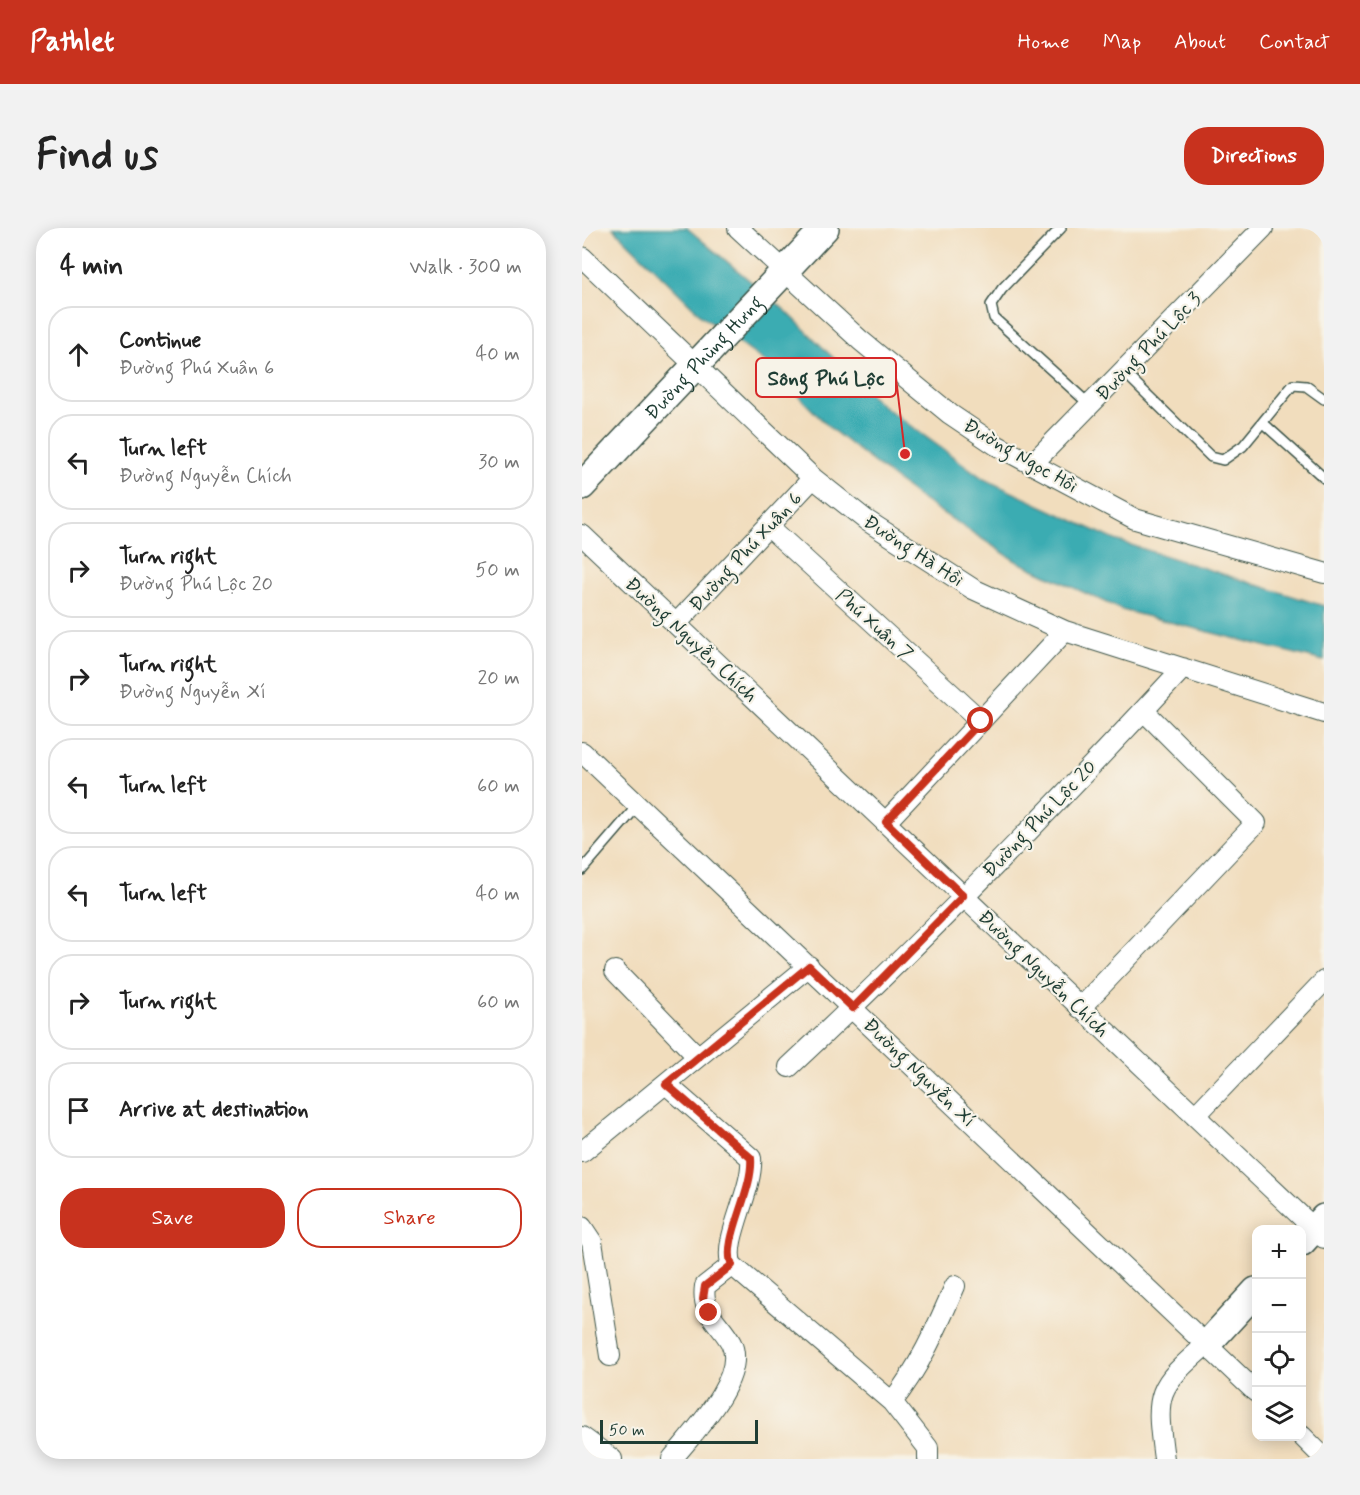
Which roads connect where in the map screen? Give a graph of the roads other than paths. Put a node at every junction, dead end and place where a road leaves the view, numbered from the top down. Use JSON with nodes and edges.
{"nodes":[{"id":1,"x":738,"y":228,"type":"edge"},
{"id":2,"x":825,"y":228,"type":"edge"},
{"id":3,"x":1061,"y":228,"type":"edge"},
{"id":4,"x":1263,"y":228,"type":"edge"},
{"id":5,"x":582,"y":257,"type":"edge"},
{"id":6,"x":777,"y":280,"type":"junction"},
{"id":7,"x":696,"y":366,"type":"junction"},
{"id":8,"x":1123,"y":371,"type":"junction"},
{"id":9,"x":1324,"y":399,"type":"edge"},
{"id":10,"x":1090,"y":405,"type":"junction"},
{"id":11,"x":1263,"y":423,"type":"junction"},
{"id":12,"x":1032,"y":464,"type":"junction"},
{"id":13,"x":813,"y":478,"type":"junction"},
{"id":14,"x":1324,"y":478,"type":"edge"},
{"id":15,"x":582,"y":486,"type":"edge"},
{"id":16,"x":768,"y":526,"type":"junction"},
{"id":17,"x":582,"y":535,"type":"edge"},
{"id":18,"x":1322,"y":570,"type":"edge"},
{"id":19,"x":676,"y":624,"type":"junction"},
{"id":20,"x":1065,"y":631,"type":"junction"},
{"id":21,"x":1183,"y":669,"type":"junction"},
{"id":22,"x":1144,"y":711,"type":"junction"},
{"id":23,"x":1324,"y":713,"type":"edge"},
{"id":24,"x":981,"y":721,"type":"junction"},
{"id":25,"x":582,"y":752,"type":"edge"},
{"id":26,"x":639,"y":804,"type":"junction"},
{"id":27,"x":886,"y":822,"type":"junction"},
{"id":28,"x":582,"y":870,"type":"edge"},
{"id":29,"x":963,"y":896,"type":"junction"},
{"id":30,"x":809,"y":966,"type":"junction"},
{"id":31,"x":615,"y":971,"type":"dead end"},
{"id":32,"x":1324,"y":981,"type":"edge"},
{"id":33,"x":853,"y":1008,"type":"junction"},
{"id":34,"x":1080,"y":1008,"type":"junction"},
{"id":35,"x":698,"y":1057,"type":"junction"},
{"id":36,"x":789,"y":1066,"type":"dead end"},
{"id":37,"x":666,"y":1084,"type":"junction"},
{"id":38,"x":1195,"y":1116,"type":"junction"},
{"id":39,"x":582,"y":1152,"type":"edge"},
{"id":40,"x":582,"y":1227,"type":"edge"},
{"id":41,"x":1316,"y":1232,"type":"edge"},
{"id":42,"x":732,"y":1265,"type":"junction"},
{"id":43,"x":955,"y":1286,"type":"dead end"},
{"id":44,"x":1252,"y":1296,"type":"edge"},
{"id":45,"x":1207,"y":1344,"type":"junction"},
{"id":46,"x":610,"y":1356,"type":"dead end"},
{"id":47,"x":1252,"y":1387,"type":"edge"},
{"id":48,"x":892,"y":1402,"type":"junction"},
{"id":49,"x":582,"y":1437,"type":"edge"},
{"id":50,"x":1306,"y":1440,"type":"edge"},
{"id":51,"x":935,"y":1458,"type":"edge"},
{"id":52,"x":1324,"y":1458,"type":"edge"},
{"id":53,"x":612,"y":1459,"type":"edge"},
{"id":54,"x":672,"y":1459,"type":"edge"},
{"id":55,"x":1164,"y":1459,"type":"edge"}],
"edges":[{"from":1,"to":6,"type":"street","name":"Đường Ngọc Hồi"},
{"from":2,"to":6,"type":"street","name":"Đường Phùng Hưng"},
{"from":3,"to":10,"type":"lane"},
{"from":4,"to":8,"type":"street","name":"Đường Phú Lộc 3"},
{"from":5,"to":7,"type":"street","name":"Đường Hà Hồi"},
{"from":6,"to":7,"type":"street","name":"Đường Phùng Hưng"},
{"from":6,"to":12,"type":"street","name":"Đường Ngọc Hồi"},
{"from":7,"to":13,"type":"street","name":"Đường Hà Hồi"},
{"from":7,"to":15,"type":"street","name":"Đường Phùng Hưng"},
{"from":8,"to":10,"type":"street","name":"Đường Phú Lộc 3"},
{"from":8,"to":11,"type":"lane"},
{"from":9,"to":11,"type":"lane"},
{"from":10,"to":12,"type":"street","name":"Đường Phú Lộc 3"},
{"from":11,"to":14,"type":"lane"},
{"from":12,"to":18,"type":"street","name":"Đường Ngọc Hồi"},
{"from":13,"to":16,"type":"street","name":"Đường Phú Xuân 6"},
{"from":13,"to":20,"type":"street","name":"Đường Hà Hồi"},
{"from":16,"to":19,"type":"street","name":"Đường Phú Xuân 6"},
{"from":16,"to":24,"type":"street","name":"Phú Xuân 7"},
{"from":17,"to":19,"type":"street","name":"Đường Nguyễn Chích"},
{"from":19,"to":27,"type":"street","name":"Đường Nguyễn Chích"},
{"from":20,"to":21,"type":"street","name":"Đường Hà Hồi"},
{"from":20,"to":24,"type":"street"},
{"from":21,"to":22,"type":"street","name":"Đường Phú Lộc 20"},
{"from":21,"to":23,"type":"street","name":"Đường Hà Hồi"},
{"from":22,"to":29,"type":"street","name":"Đường Phú Lộc 20"},
{"from":22,"to":34,"type":"street"},
{"from":24,"to":27,"type":"street"},
{"from":25,"to":26,"type":"street","name":"Đường Nguyễn Xí"},
{"from":26,"to":28,"type":"lane"},
{"from":26,"to":30,"type":"street","name":"Đường Nguyễn Xí"},
{"from":27,"to":29,"type":"street","name":"Đường Nguyễn Chích"},
{"from":29,"to":33,"type":"street","name":"Đường Phú Lộc 20"},
{"from":29,"to":34,"type":"street","name":"Đường Nguyễn Chích"},
{"from":30,"to":33,"type":"street","name":"Đường Nguyễn Xí"},
{"from":30,"to":35,"type":"street"},
{"from":31,"to":35,"type":"street"},
{"from":32,"to":38,"type":"street"},
{"from":33,"to":36,"type":"street","name":"Đường Phú Lộc 20"},
{"from":33,"to":45,"type":"street","name":"Đường Nguyễn Xí"},
{"from":34,"to":38,"type":"street","name":"Đường Nguyễn Chích"},
{"from":35,"to":37,"type":"street"},
{"from":37,"to":39,"type":"street"},
{"from":37,"to":42,"type":"street"},
{"from":38,"to":41,"type":"street","name":"Đường Nguyễn Chích"},
{"from":40,"to":46,"type":"street"},
{"from":42,"to":48,"type":"street"},
{"from":42,"to":54,"type":"street"},
{"from":43,"to":48,"type":"street"},
{"from":44,"to":45,"type":"street"},
{"from":45,"to":47,"type":"street","name":"Đường Nguyễn Xí"},
{"from":45,"to":55,"type":"street"},
{"from":48,"to":51,"type":"street"},
{"from":49,"to":53,"type":"street"},
{"from":50,"to":52,"type":"street"}]}
